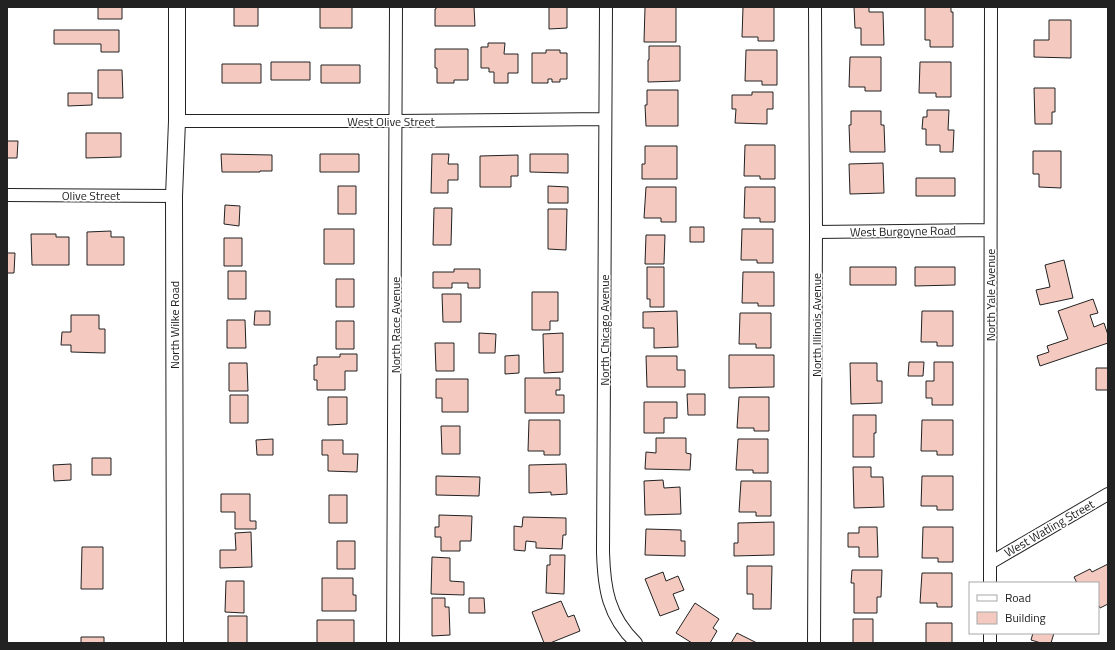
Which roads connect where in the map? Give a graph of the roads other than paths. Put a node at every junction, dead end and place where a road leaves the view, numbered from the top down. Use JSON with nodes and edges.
{"nodes":[{"id":1,"x":177,"y":7,"type":"edge"},
{"id":2,"x":396,"y":7,"type":"edge"},
{"id":3,"x":606,"y":7,"type":"edge"},
{"id":4,"x":815,"y":7,"type":"edge"},
{"id":5,"x":991,"y":7,"type":"edge"},
{"id":6,"x":605,"y":119,"type":"junction"},
{"id":7,"x":177,"y":121,"type":"junction"},
{"id":8,"x":396,"y":121,"type":"junction"},
{"id":9,"x":7,"y":195,"type":"edge"},
{"id":10,"x":174,"y":196,"type":"junction"},
{"id":11,"x":990,"y":230,"type":"junction"},
{"id":12,"x":816,"y":232,"type":"junction"},
{"id":13,"x":1108,"y":494,"type":"edge"},
{"id":14,"x":990,"y":563,"type":"junction"},
{"id":15,"x":990,"y":582,"type":"edge"},
{"id":16,"x":175,"y":643,"type":"edge"},
{"id":17,"x":393,"y":643,"type":"edge"},
{"id":18,"x":636,"y":643,"type":"edge"},
{"id":19,"x":814,"y":643,"type":"edge"}],
"edges":[{"from":1,"to":7,"type":"street","name":"North Wilke Road"},
{"from":2,"to":8,"type":"street","name":"North Race Avenue"},
{"from":3,"to":6,"type":"street","name":"North Chicago Avenue"},
{"from":4,"to":12,"type":"street","name":"North Illinois Avenue"},
{"from":5,"to":11,"type":"street","name":"North Yale Avenue"},
{"from":6,"to":8,"type":"street","name":"West Olive Street"},
{"from":6,"to":18,"type":"street","name":"North Chicago Avenue"},
{"from":7,"to":8,"type":"street","name":"West Olive Street"},
{"from":7,"to":10,"type":"street","name":"North Wilke Road"},
{"from":8,"to":17,"type":"street","name":"North Race Avenue"},
{"from":9,"to":10,"type":"street","name":"Olive Street"},
{"from":10,"to":16,"type":"street","name":"North Wilke Road"},
{"from":11,"to":12,"type":"street","name":"West Burgoyne Road"},
{"from":11,"to":14,"type":"street","name":"North Yale Avenue"},
{"from":12,"to":19,"type":"street","name":"North Illinois Avenue"},
{"from":13,"to":14,"type":"street","name":"West Watling Street"},
{"from":14,"to":15,"type":"street","name":"North Yale Avenue"}]}
